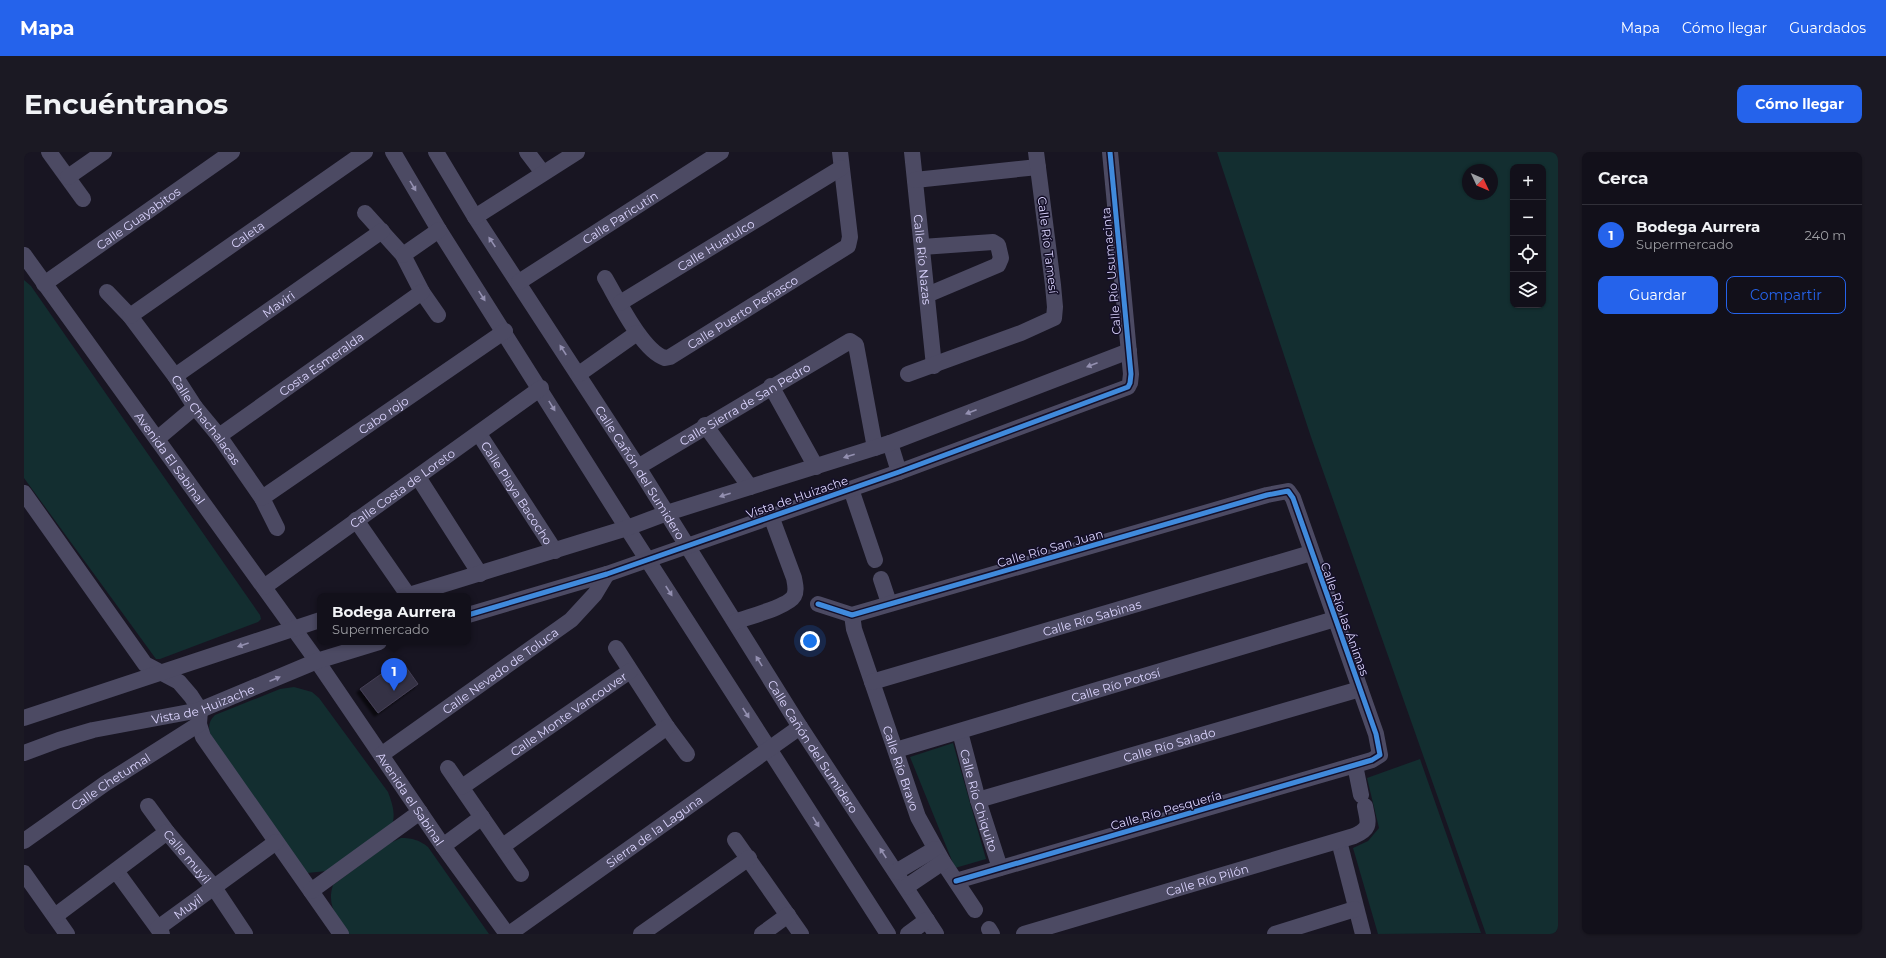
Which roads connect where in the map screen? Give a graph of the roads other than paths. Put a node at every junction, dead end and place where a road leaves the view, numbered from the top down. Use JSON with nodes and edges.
{"nodes":[{"id":1,"x":49,"y":152,"type":"edge"},
{"id":2,"x":104,"y":152,"type":"edge"},
{"id":3,"x":232,"y":152,"type":"edge"},
{"id":4,"x":365,"y":152,"type":"edge"},
{"id":5,"x":393,"y":152,"type":"edge"},
{"id":6,"x":436,"y":152,"type":"edge"},
{"id":7,"x":528,"y":152,"type":"edge"},
{"id":8,"x":577,"y":152,"type":"edge"},
{"id":9,"x":722,"y":152,"type":"edge"},
{"id":10,"x":912,"y":152,"type":"edge"},
{"id":11,"x":1110,"y":152,"type":"edge"},
{"id":12,"x":840,"y":160,"type":"edge"},
{"id":13,"x":1037,"y":160,"type":"edge"},
{"id":14,"x":543,"y":173,"type":"junction"},
{"id":15,"x":68,"y":178,"type":"junction"},
{"id":16,"x":915,"y":180,"type":"junction"},
{"id":17,"x":83,"y":199,"type":"dead end"},
{"id":18,"x":366,"y":213,"type":"dead end"},
{"id":19,"x":475,"y":217,"type":"junction"},
{"id":20,"x":439,"y":230,"type":"junction"},
{"id":21,"x":382,"y":231,"type":"junction"},
{"id":22,"x":922,"y":247,"type":"junction"},
{"id":23,"x":403,"y":255,"type":"junction"},
{"id":24,"x":25,"y":260,"type":"edge"},
{"id":25,"x":605,"y":278,"type":"dead end"},
{"id":26,"x":519,"y":282,"type":"junction"},
{"id":27,"x":44,"y":284,"type":"junction"},
{"id":28,"x":107,"y":292,"type":"dead end"},
{"id":29,"x":422,"y":292,"type":"junction"},
{"id":30,"x":927,"y":295,"type":"junction"},
{"id":31,"x":620,"y":303,"type":"junction"},
{"id":32,"x":438,"y":315,"type":"dead end"},
{"id":33,"x":130,"y":316,"type":"junction"},
{"id":34,"x":504,"y":331,"type":"junction"},
{"id":35,"x":637,"y":333,"type":"junction"},
{"id":36,"x":1129,"y":351,"type":"junction"},
{"id":37,"x":934,"y":366,"type":"junction"},
{"id":38,"x":579,"y":374,"type":"junction"},
{"id":39,"x":908,"y":374,"type":"dead end"},
{"id":40,"x":175,"y":376,"type":"junction"},
{"id":41,"x":771,"y":386,"type":"junction"},
{"id":42,"x":1128,"y":387,"type":"joint"},
{"id":43,"x":541,"y":388,"type":"junction"},
{"id":44,"x":196,"y":408,"type":"junction"},
{"id":45,"x":705,"y":425,"type":"junction"},
{"id":46,"x":479,"y":434,"type":"junction"},
{"id":47,"x":219,"y":436,"type":"junction"},
{"id":48,"x":157,"y":439,"type":"junction"},
{"id":49,"x":890,"y":444,"type":"junction"},
{"id":50,"x":874,"y":448,"type":"junction"},
{"id":51,"x":638,"y":467,"type":"junction"},
{"id":52,"x":816,"y":467,"type":"junction"},
{"id":53,"x":899,"y":472,"type":"junction"},
{"id":54,"x":418,"y":477,"type":"junction"},
{"id":55,"x":750,"y":487,"type":"junction"},
{"id":56,"x":852,"y":489,"type":"junction"},
{"id":57,"x":1288,"y":491,"type":"joint"},
{"id":58,"x":24,"y":493,"type":"edge"},
{"id":59,"x":262,"y":498,"type":"junction"},
{"id":60,"x":667,"y":513,"type":"junction"},
{"id":61,"x":771,"y":516,"type":"junction"},
{"id":62,"x":356,"y":520,"type":"junction"},
{"id":63,"x":277,"y":528,"type":"dead end"},
{"id":64,"x":627,"y":528,"type":"junction"},
{"id":65,"x":687,"y":545,"type":"junction"},
{"id":66,"x":555,"y":551,"type":"junction"},
{"id":67,"x":1311,"y":553,"type":"junction"},
{"id":68,"x":648,"y":558,"type":"junction"},
{"id":69,"x":875,"y":560,"type":"dead end"},
{"id":70,"x":480,"y":574,"type":"junction"},
{"id":71,"x":607,"y":574,"type":"junction"},
{"id":72,"x":881,"y":579,"type":"dead end"},
{"id":73,"x":264,"y":587,"type":"junction"},
{"id":74,"x":405,"y":593,"type":"edge"},
{"id":75,"x":417,"y":593,"type":"edge"},
{"id":76,"x":889,"y":603,"type":"junction"},
{"id":77,"x":818,"y":604,"type":"dead end"},
{"id":78,"x":471,"y":614,"type":"edge"},
{"id":79,"x":852,"y":615,"type":"junction"},
{"id":80,"x":1335,"y":619,"type":"junction"},
{"id":81,"x":317,"y":621,"type":"edge"},
{"id":82,"x":734,"y":622,"type":"junction"},
{"id":83,"x":293,"y":628,"type":"junction"},
{"id":84,"x":369,"y":645,"type":"edge"},
{"id":85,"x":616,"y":648,"type":"dead end"},
{"id":86,"x":317,"y":661,"type":"junction"},
{"id":87,"x":630,"y":671,"type":"junction"},
{"id":88,"x":161,"y":674,"type":"junction"},
{"id":89,"x":872,"y":682,"type":"junction"},
{"id":90,"x":1360,"y":689,"type":"junction"},
{"id":91,"x":200,"y":717,"type":"junction"},
{"id":92,"x":24,"y":718,"type":"edge"},
{"id":93,"x":667,"y":727,"type":"junction"},
{"id":94,"x":800,"y":727,"type":"junction"},
{"id":95,"x":960,"y":732,"type":"junction"},
{"id":96,"x":770,"y":749,"type":"junction"},
{"id":97,"x":896,"y":750,"type":"junction"},
{"id":98,"x":24,"y":753,"type":"edge"},
{"id":99,"x":687,"y":754,"type":"dead end"},
{"id":100,"x":381,"y":755,"type":"junction"},
{"id":101,"x":1380,"y":755,"type":"joint"},
{"id":102,"x":1355,"y":765,"type":"junction"},
{"id":103,"x":448,"y":768,"type":"dead end"},
{"id":104,"x":462,"y":787,"type":"junction"},
{"id":105,"x":978,"y":800,"type":"junction"},
{"id":106,"x":148,"y":806,"type":"dead end"},
{"id":107,"x":420,"y":812,"type":"junction"},
{"id":108,"x":482,"y":817,"type":"junction"},
{"id":109,"x":167,"y":832,"type":"junction"},
{"id":110,"x":735,"y":840,"type":"dead end"},
{"id":111,"x":24,"y":841,"type":"edge"},
{"id":112,"x":1339,"y":841,"type":"junction"},
{"id":113,"x":276,"y":842,"type":"junction"},
{"id":114,"x":443,"y":846,"type":"junction"},
{"id":115,"x":503,"y":846,"type":"junction"},
{"id":116,"x":935,"y":849,"type":"junction"},
{"id":117,"x":749,"y":858,"type":"junction"},
{"id":118,"x":943,"y":862,"type":"junction"},
{"id":119,"x":1000,"y":868,"type":"junction"},
{"id":120,"x":116,"y":871,"type":"junction"},
{"id":121,"x":896,"y":872,"type":"junction"},
{"id":122,"x":24,"y":873,"type":"edge"},
{"id":123,"x":521,"y":874,"type":"dead end"},
{"id":124,"x":956,"y":882,"type":"junction"},
{"id":125,"x":213,"y":886,"type":"junction"},
{"id":126,"x":906,"y":887,"type":"junction"},
{"id":127,"x":311,"y":891,"type":"junction"},
{"id":128,"x":1356,"y":909,"type":"junction"},
{"id":129,"x":975,"y":910,"type":"dead end"},
{"id":130,"x":788,"y":915,"type":"junction"},
{"id":131,"x":55,"y":916,"type":"junction"},
{"id":132,"x":928,"y":920,"type":"junction"},
{"id":133,"x":160,"y":931,"type":"edge"},
{"id":134,"x":67,"y":934,"type":"edge"},
{"id":135,"x":245,"y":934,"type":"edge"},
{"id":136,"x":341,"y":934,"type":"edge"},
{"id":137,"x":508,"y":934,"type":"edge"},
{"id":138,"x":641,"y":934,"type":"edge"},
{"id":139,"x":762,"y":934,"type":"edge"},
{"id":140,"x":801,"y":934,"type":"edge"},
{"id":141,"x":888,"y":934,"type":"edge"},
{"id":142,"x":908,"y":934,"type":"edge"},
{"id":143,"x":936,"y":934,"type":"edge"},
{"id":144,"x":1024,"y":934,"type":"edge"},
{"id":145,"x":1275,"y":934,"type":"edge"},
{"id":146,"x":1363,"y":934,"type":"edge"}],
"edges":[{"from":1,"to":15,"type":"street"},
{"from":2,"to":15,"type":"street"},
{"from":3,"to":27,"type":"street","name":"Calle Guayabitos"},
{"from":4,"to":33,"type":"street","name":"Caleta"},
{"from":5,"to":20,"type":"street","one_way":true},
{"from":6,"to":19,"type":"street","name":"Calle Cañón del Sumidero"},
{"from":7,"to":14,"type":"street"},
{"from":8,"to":14,"type":"street"},
{"from":9,"to":26,"type":"street","name":"Calle Paricutín"},
{"from":10,"to":16,"type":"street","name":"Calle Río Nazas"},
{"from":11,"to":36,"type":"street","name":"Calle Río Usumacinta"},
{"from":12,"to":31,"type":"street","name":"Calle Huatulco"},
{"from":12,"to":35,"type":"street","name":"Calle Puerto Peñasco"},
{"from":13,"to":16,"type":"street","name":"Calle Río Tamesí"},
{"from":13,"to":37,"type":"street","name":"Calle Río Tamesí"},
{"from":14,"to":19,"type":"street"},
{"from":15,"to":17,"type":"street"},
{"from":16,"to":22,"type":"street","name":"Calle Río Nazas"},
{"from":18,"to":21,"type":"street"},
{"from":26,"to":19,"type":"street","name":"Calle Cañón del Sumidero","one_way":true},
{"from":20,"to":23,"type":"street"},
{"from":20,"to":34,"type":"street","one_way":true},
{"from":21,"to":23,"type":"street"},
{"from":21,"to":40,"type":"street","name":"Maviri"},
{"from":22,"to":30,"type":"street","name":"Calle Río Nazas"},
{"from":22,"to":30,"type":"street"},
{"from":23,"to":29,"type":"street"},
{"from":24,"to":27,"type":"street","name":"Avenida El Sabinal"},
{"from":25,"to":31,"type":"street"},
{"from":38,"to":26,"type":"street","name":"Calle Cañón del Sumidero","one_way":true},
{"from":27,"to":48,"type":"street","name":"Avenida El Sabinal"},
{"from":28,"to":33,"type":"street","name":"Calle Chachalacas"},
{"from":29,"to":32,"type":"street"},
{"from":29,"to":47,"type":"street","name":"Costa Esmeralda"},
{"from":30,"to":37,"type":"street","name":"Calle Río Nazas"},
{"from":31,"to":35,"type":"street"},
{"from":33,"to":40,"type":"street","name":"Calle Chachalacas"},
{"from":34,"to":43,"type":"street"},
{"from":34,"to":59,"type":"street","name":"Cabo rojo"},
{"from":35,"to":38,"type":"street"},
{"from":36,"to":42,"type":"street","name":"Calle Río Usumacinta"},
{"from":36,"to":49,"type":"street","name":"Vista de Huizache","one_way":true},
{"from":37,"to":39,"type":"street"},
{"from":38,"to":51,"type":"street","name":"Calle Cañón del Sumidero"},
{"from":40,"to":44,"type":"street","name":"Calle Chachalacas"},
{"from":41,"to":45,"type":"street","name":"Calle Sierra de San Pedro"},
{"from":41,"to":50,"type":"street","name":"Calle Sierra de San Pedro"},
{"from":41,"to":52,"type":"street"},
{"from":42,"to":53,"type":"street","name":"Vista de Huizache"},
{"from":43,"to":46,"type":"street","name":"Calle Costa de Loreto"},
{"from":43,"to":64,"type":"street","one_way":true},
{"from":44,"to":47,"type":"street","name":"Calle Chachalacas"},
{"from":44,"to":48,"type":"street"},
{"from":45,"to":51,"type":"street","name":"Calle Sierra de San Pedro"},
{"from":45,"to":55,"type":"street"},
{"from":46,"to":54,"type":"street","name":"Calle Costa de Loreto"},
{"from":46,"to":66,"type":"street","name":"Calle Playa Bacocho"},
{"from":47,"to":59,"type":"street","name":"Calle Chachalacas"},
{"from":48,"to":73,"type":"street","name":"Avenida El Sabinal"},
{"from":49,"to":50,"type":"street","name":"Vista de Huizache"},
{"from":49,"to":53,"type":"street"},
{"from":50,"to":52,"type":"street","name":"Vista de Huizache","one_way":true},
{"from":51,"to":60,"type":"street","name":"Calle Cañón del Sumidero"},
{"from":52,"to":55,"type":"street","name":"Vista de Huizache"},
{"from":53,"to":56,"type":"street","name":"Vista de Huizache"},
{"from":54,"to":62,"type":"street","name":"Calle Costa de Loreto"},
{"from":54,"to":70,"type":"street"},
{"from":55,"to":60,"type":"street","name":"Vista de Huizache","one_way":true},
{"from":56,"to":61,"type":"street","name":"Vista de Huizache"},
{"from":56,"to":69,"type":"street"},
{"from":57,"to":67,"type":"street","name":"Calle Río las Ánimas"},
{"from":57,"to":76,"type":"street","name":"Calle Río San Juan"},
{"from":58,"to":88,"type":"street"},
{"from":59,"to":63,"type":"street","name":"Calle Chachalacas"},
{"from":60,"to":64,"type":"street","name":"Vista de Huizache"},
{"from":60,"to":65,"type":"street","name":"Calle Cañón del Sumidero"},
{"from":61,"to":65,"type":"street","name":"Vista de Huizache"},
{"from":61,"to":82,"type":"street"},
{"from":62,"to":73,"type":"street","name":"Calle Costa de Loreto"},
{"from":62,"to":74,"type":"street"},
{"from":64,"to":66,"type":"street","name":"Vista de Huizache"},
{"from":64,"to":68,"type":"street"},
{"from":65,"to":68,"type":"street","name":"Vista de Huizache"},
{"from":65,"to":82,"type":"street","name":"Calle Cañón del Sumidero"},
{"from":66,"to":70,"type":"street","name":"Vista de Huizache"},
{"from":67,"to":80,"type":"street","name":"Calle Río las Ánimas"},
{"from":67,"to":89,"type":"street","name":"Calle Río Sabinas"},
{"from":68,"to":71,"type":"street","name":"Vista de Huizache"},
{"from":68,"to":96,"type":"street","one_way":true},
{"from":70,"to":75,"type":"street","name":"Vista de Huizache"},
{"from":71,"to":78,"type":"street","name":"Vista de Huizache"},
{"from":71,"to":100,"type":"street","name":"Calle Nevado de Toluca"},
{"from":72,"to":76,"type":"street"},
{"from":73,"to":83,"type":"street","name":"Avenida El Sabinal"},
{"from":76,"to":79,"type":"street","name":"Calle Río San Juan"},
{"from":77,"to":79,"type":"street"},
{"from":79,"to":89,"type":"street","name":"Calle Río Bravo"},
{"from":80,"to":90,"type":"street","name":"Calle Río las Ánimas"},
{"from":80,"to":95,"type":"street","name":"Calle Río Potosí"},
{"from":81,"to":83,"type":"street"},
{"from":94,"to":82,"type":"street","name":"Calle Cañón del Sumidero","one_way":true},
{"from":83,"to":86,"type":"street","name":"Avenida El Sabinal"},
{"from":83,"to":88,"type":"street","one_way":true},
{"from":84,"to":86,"type":"street","name":"Vista de Huizache"},
{"from":85,"to":87,"type":"street"},
{"from":91,"to":86,"type":"street","name":"Vista de Huizache","one_way":true},
{"from":86,"to":100,"type":"street","name":"Avenida el Sabinal"},
{"from":87,"to":93,"type":"street","name":"Calle Monte Vancouver"},
{"from":87,"to":104,"type":"street","name":"Calle Monte Vancouver"},
{"from":88,"to":91,"type":"street"},
{"from":88,"to":92,"type":"street"},
{"from":89,"to":97,"type":"street","name":"Calle Río Bravo"},
{"from":90,"to":101,"type":"street","name":"Calle Río las Ánimas"},
{"from":90,"to":105,"type":"street","name":"Calle Río Salado"},
{"from":91,"to":98,"type":"street","name":"Vista de Huizache"},
{"from":91,"to":111,"type":"street","name":"Calle Chetumal"},
{"from":91,"to":113,"type":"street"},
{"from":93,"to":99,"type":"street","name":"Calle Monte Vancouver"},
{"from":93,"to":115,"type":"street"},
{"from":94,"to":96,"type":"street","name":"Sierra de la Laguna"},
{"from":121,"to":94,"type":"street","name":"Calle Cañón del Sumidero","one_way":true},
{"from":95,"to":97,"type":"street","name":"Calle Río Potosí"},
{"from":95,"to":105,"type":"street","name":"Calle Río Chiquito"},
{"from":96,"to":137,"type":"street","name":"Sierra de la Laguna"},
{"from":96,"to":141,"type":"street","one_way":true},
{"from":97,"to":116,"type":"street","name":"Calle Río Bravo"},
{"from":100,"to":107,"type":"street","name":"Avenida el Sabinal"},
{"from":101,"to":102,"type":"street","name":"Calle Río Pesquería"},
{"from":102,"to":112,"type":"street","name":"Calle Río Pilón"},
{"from":102,"to":119,"type":"street","name":"Calle Río Pesquería"},
{"from":103,"to":104,"type":"street"},
{"from":104,"to":108,"type":"street"},
{"from":105,"to":119,"type":"street","name":"Calle Río Chiquito"},
{"from":106,"to":109,"type":"street"},
{"from":107,"to":114,"type":"street","name":"Avenida el Sabinal"},
{"from":107,"to":127,"type":"street"},
{"from":108,"to":114,"type":"street"},
{"from":108,"to":115,"type":"street"},
{"from":109,"to":120,"type":"street","name":"Calle muyil"},
{"from":109,"to":125,"type":"street","name":"Calle muyil"},
{"from":110,"to":117,"type":"street"},
{"from":112,"to":128,"type":"street"},
{"from":112,"to":144,"type":"street","name":"Calle Río Pilón"},
{"from":113,"to":125,"type":"street","name":"Muyil"},
{"from":113,"to":127,"type":"street"},
{"from":114,"to":137,"type":"street","name":"Avenida el Sabinal"},
{"from":115,"to":123,"type":"street"},
{"from":116,"to":118,"type":"street","name":"Calle Río Bravo"},
{"from":116,"to":121,"type":"street"},
{"from":117,"to":130,"type":"street"},
{"from":117,"to":138,"type":"street"},
{"from":118,"to":124,"type":"street","name":"Calle Río Bravo"},
{"from":118,"to":126,"type":"street"},
{"from":119,"to":124,"type":"street","name":"Calle Río Pesquería"},
{"from":120,"to":131,"type":"street","name":"Calle muyil"},
{"from":120,"to":133,"type":"street"},
{"from":121,"to":126,"type":"street","name":"Calle Cañón del Sumidero"},
{"from":122,"to":131,"type":"street"},
{"from":124,"to":129,"type":"street","name":"Calle Río Bravo"},
{"from":125,"to":133,"type":"street","name":"Muyil"},
{"from":125,"to":135,"type":"street","name":"Calle muyil"},
{"from":126,"to":132,"type":"street","name":"Calle Cañón del Sumidero"},
{"from":127,"to":136,"type":"street"},
{"from":128,"to":145,"type":"street"},
{"from":128,"to":146,"type":"street"},
{"from":130,"to":139,"type":"street"},
{"from":130,"to":140,"type":"street"},
{"from":131,"to":134,"type":"street"},
{"from":132,"to":142,"type":"street"},
{"from":132,"to":143,"type":"street","name":"Calle Cañón del Sumidero"}]}
